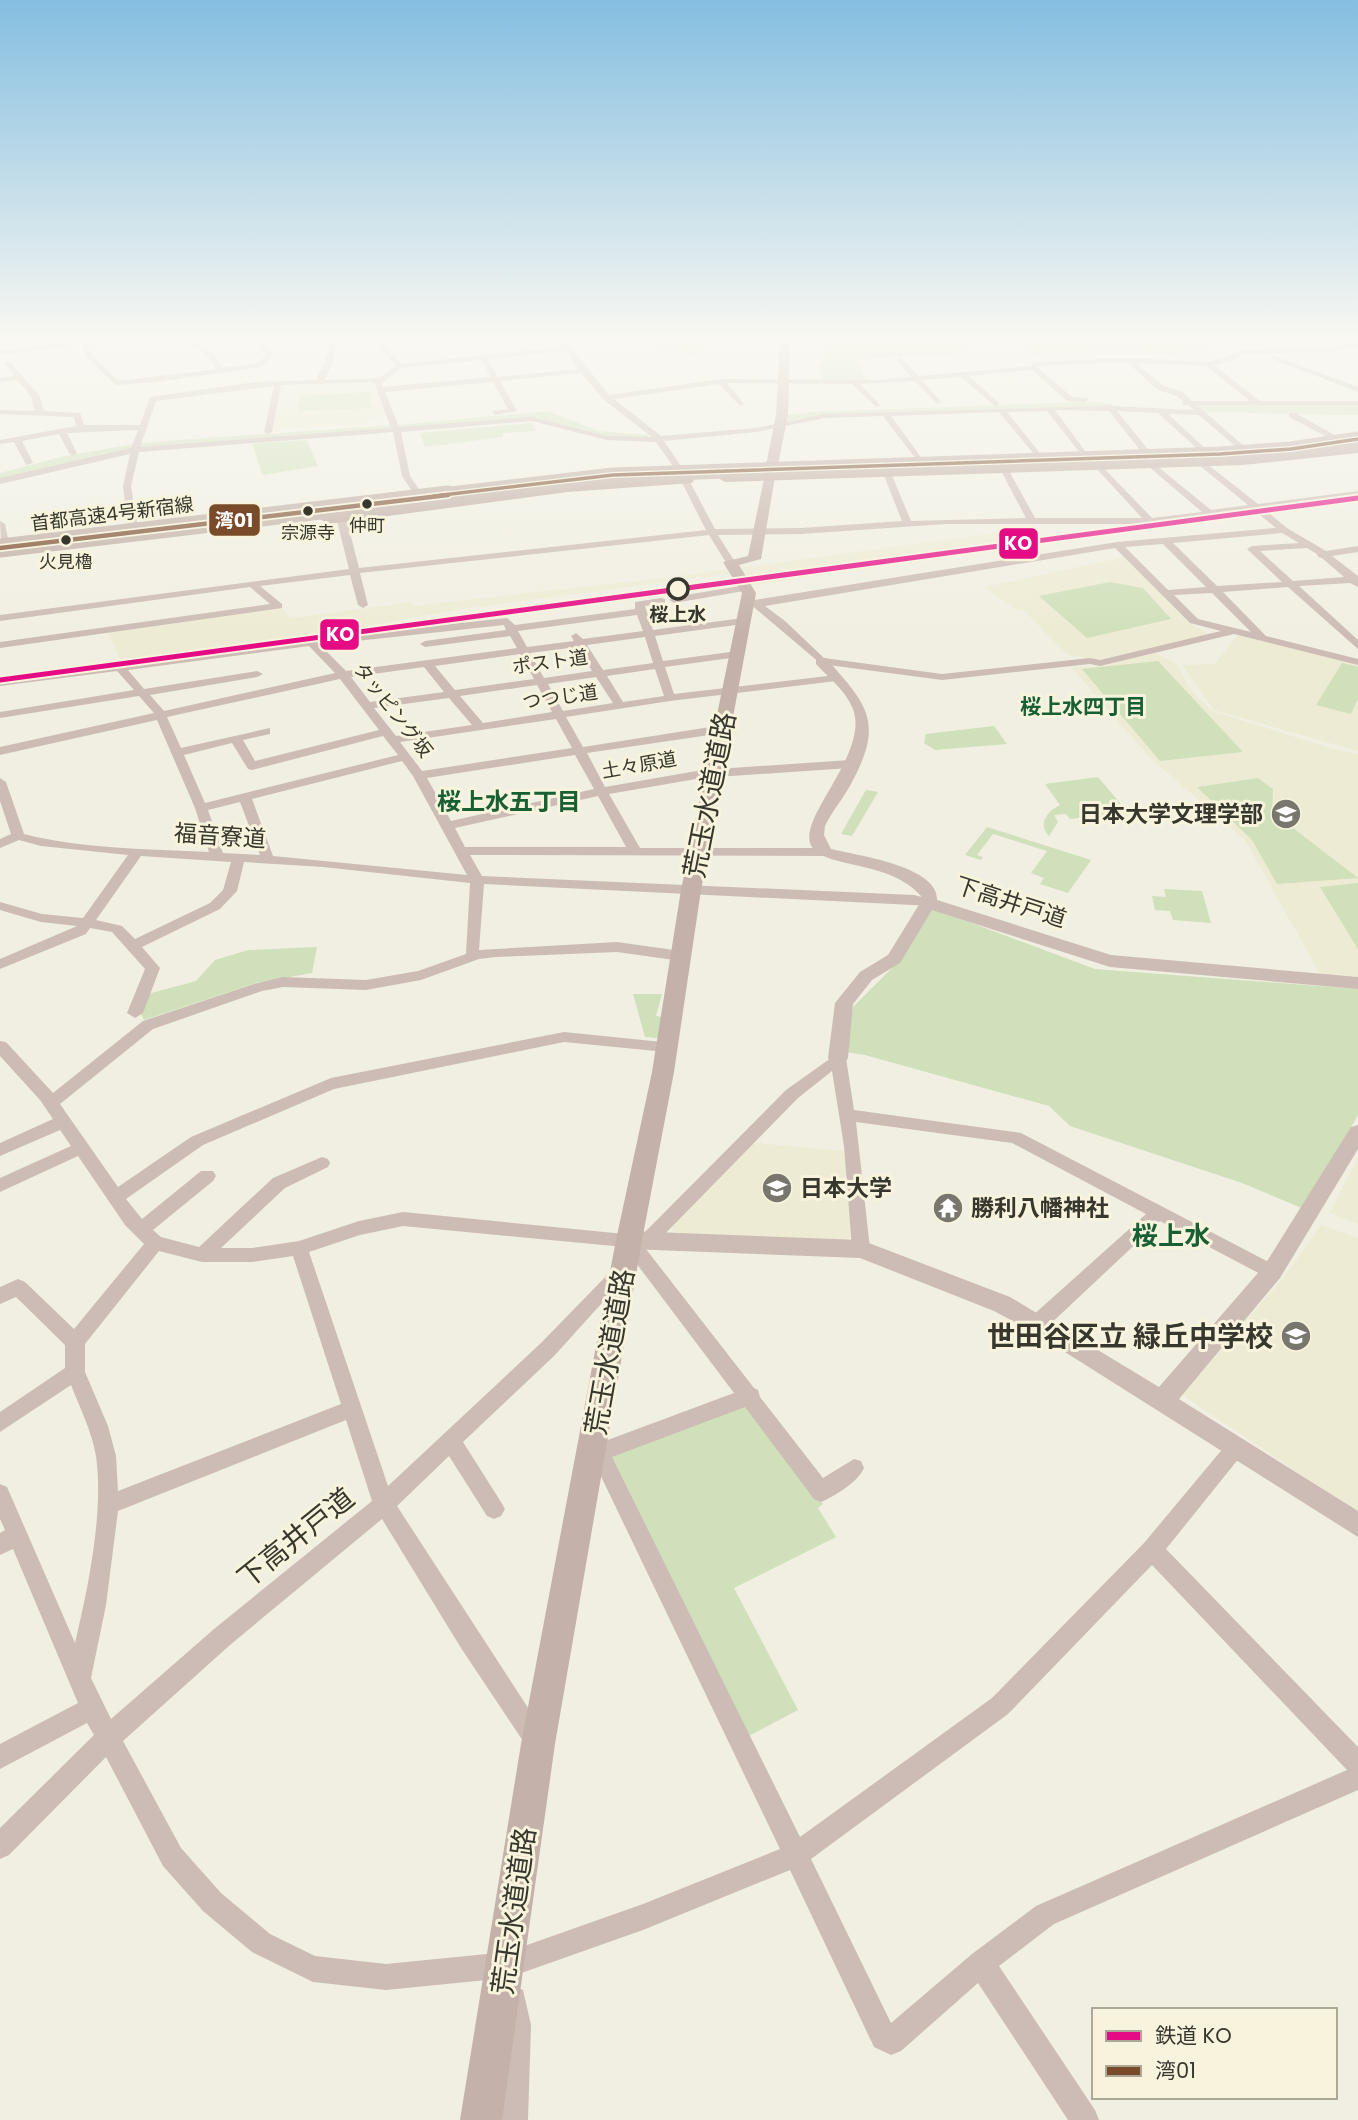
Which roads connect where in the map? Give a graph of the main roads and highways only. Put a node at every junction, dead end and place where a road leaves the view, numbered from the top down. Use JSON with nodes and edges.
{"nodes":[{"id":1,"x":777,"y":440,"type":"edge"},
{"id":2,"x":1329,"y":440,"type":"edge"},
{"id":3,"x":1358,"y":442,"type":"edge"},
{"id":4,"x":1203,"y":457,"type":"junction"},
{"id":5,"x":1149,"y":458,"type":"junction"},
{"id":6,"x":771,"y":471,"type":"junction"},
{"id":7,"x":657,"y":475,"type":"junction"},
{"id":8,"x":341,"y":517,"type":"joint"},
{"id":9,"x":1,"y":548,"type":"edge"},
{"id":10,"x":481,"y":2120,"type":"edge"}],
"edges":[{"from":1,"to":6,"type":"main road"},
{"from":2,"to":4,"type":"highway"},
{"from":3,"to":4,"type":"highway"},
{"from":3,"to":9,"type":"highway","name":"首都高速4号新宿線","bridge":true},
{"from":4,"to":5,"type":"highway"},
{"from":5,"to":6,"type":"highway"},
{"from":5,"to":6,"type":"highway"},
{"from":6,"to":7,"type":"highway"},
{"from":6,"to":10,"type":"main road","name":"荒玉水道道路"},
{"from":7,"to":8,"type":"highway"},
{"from":7,"to":9,"type":"highway"},
{"from":8,"to":9,"type":"highway"}]}
